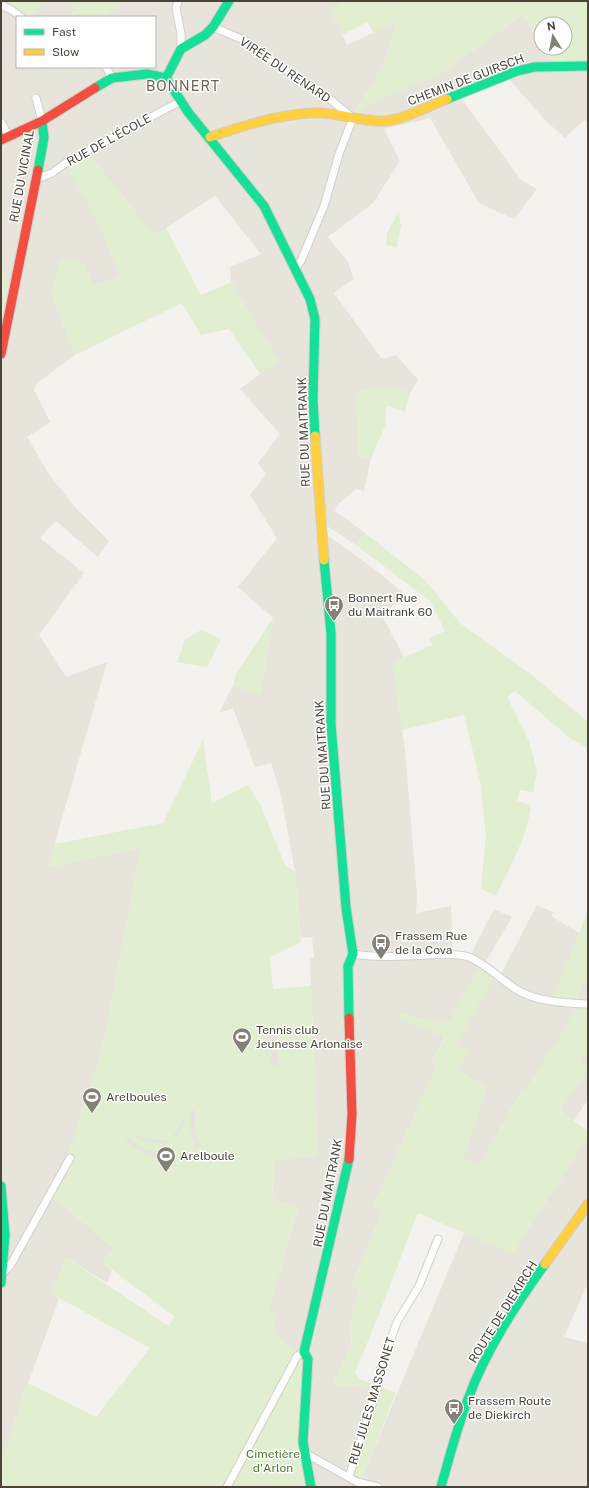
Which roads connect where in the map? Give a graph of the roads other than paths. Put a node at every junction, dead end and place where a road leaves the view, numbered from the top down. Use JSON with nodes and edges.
{"nodes":[{"id":1,"x":7,"y":1,"type":"edge"},
{"id":2,"x":178,"y":1,"type":"edge"},
{"id":3,"x":229,"y":1,"type":"edge"},
{"id":4,"x":1,"y":5,"type":"edge"},
{"id":5,"x":10,"y":9,"type":"junction"},
{"id":6,"x":20,"y":16,"type":"edge"},
{"id":7,"x":213,"y":27,"type":"junction"},
{"id":8,"x":181,"y":49,"type":"junction"},
{"id":9,"x":588,"y":66,"type":"edge"},
{"id":10,"x":107,"y":68,"type":"edge"},
{"id":11,"x":146,"y":70,"type":"edge"},
{"id":12,"x":112,"y":78,"type":"junction"},
{"id":13,"x":166,"y":78,"type":"junction"},
{"id":14,"x":36,"y":98,"type":"dead end"},
{"id":15,"x":181,"y":101,"type":"junction"},
{"id":16,"x":353,"y":118,"type":"junction"},
{"id":17,"x":42,"y":121,"type":"junction"},
{"id":18,"x":1,"y":122,"type":"edge"},
{"id":19,"x":210,"y":137,"type":"junction"},
{"id":20,"x":5,"y":138,"type":"edge"},
{"id":21,"x":36,"y":176,"type":"junction"},
{"id":22,"x":295,"y":269,"type":"junction"},
{"id":23,"x":1,"y":354,"type":"edge"},
{"id":24,"x":353,"y":954,"type":"junction"},
{"id":25,"x":588,"y":1004,"type":"edge"},
{"id":26,"x":70,"y":1158,"type":"dead end"},
{"id":27,"x":1,"y":1186,"type":"edge"},
{"id":28,"x":588,"y":1204,"type":"edge"},
{"id":29,"x":438,"y":1239,"type":"dead end"},
{"id":30,"x":3,"y":1273,"type":"junction"},
{"id":31,"x":1,"y":1284,"type":"edge"},
{"id":32,"x":304,"y":1352,"type":"junction"},
{"id":33,"x":305,"y":1453,"type":"junction"},
{"id":34,"x":349,"y":1477,"type":"junction"},
{"id":35,"x":227,"y":1487,"type":"edge"},
{"id":36,"x":311,"y":1487,"type":"edge"},
{"id":37,"x":378,"y":1487,"type":"edge"},
{"id":38,"x":441,"y":1487,"type":"edge"}],
"edges":[{"from":1,"to":5,"type":"street"},
{"from":2,"to":8,"type":"street"},
{"from":3,"to":7,"type":"street"},
{"from":4,"to":5,"type":"street"},
{"from":5,"to":6,"type":"street"},
{"from":7,"to":8,"type":"street"},
{"from":7,"to":16,"type":"street","name":"VIRÉE DU RENARD"},
{"from":8,"to":13,"type":"street"},
{"from":9,"to":16,"type":"street","name":"CHEMIN DE GUIRSCH"},
{"from":10,"to":12,"type":"street"},
{"from":11,"to":12,"type":"street"},
{"from":11,"to":13,"type":"street"},
{"from":12,"to":17,"type":"street"},
{"from":13,"to":15,"type":"street","name":"RUE DU MAITRANK"},
{"from":14,"to":17,"type":"street"},
{"from":15,"to":19,"type":"street","name":"RUE DU MAITRANK"},
{"from":15,"to":21,"type":"street","name":"RUE DE L'ÉCOLE"},
{"from":16,"to":19,"type":"street","name":"CHEMIN DE GUIRSCH"},
{"from":16,"to":22,"type":"street"},
{"from":17,"to":20,"type":"street"},
{"from":17,"to":21,"type":"street","name":"RUE DU VICINAL"},
{"from":18,"to":20,"type":"street"},
{"from":19,"to":22,"type":"street","name":"RUE DU MAITRANK"},
{"from":21,"to":23,"type":"street","name":"RUE DU VICINAL"},
{"from":22,"to":24,"type":"street","name":"RUE DU MAITRANK"},
{"from":24,"to":25,"type":"street"},
{"from":24,"to":32,"type":"street","name":"RUE DU MAITRANK"},
{"from":26,"to":30,"type":"street"},
{"from":27,"to":30,"type":"street"},
{"from":28,"to":38,"type":"street","name":"ROUTE DE DIEKIRCH"},
{"from":29,"to":34,"type":"street","name":"RUE JULES MASSONET"},
{"from":30,"to":31,"type":"street"},
{"from":32,"to":33,"type":"street","name":"RUE DU MAITRANK"},
{"from":32,"to":35,"type":"street"},
{"from":33,"to":34,"type":"street"},
{"from":33,"to":36,"type":"street","name":"RUE DU MAITRANK"},
{"from":34,"to":37,"type":"street"}]}
